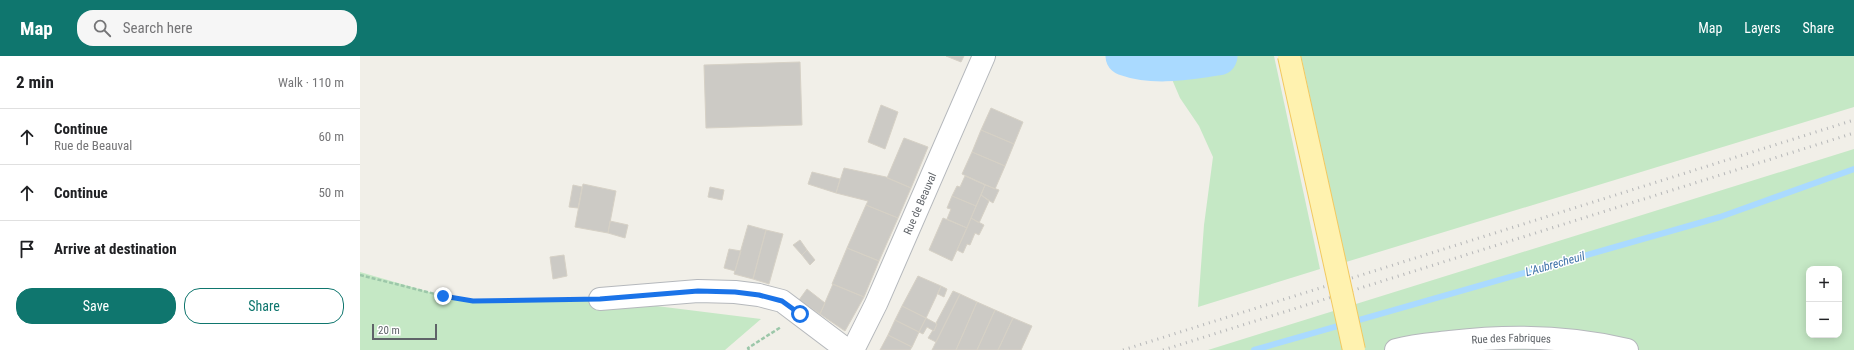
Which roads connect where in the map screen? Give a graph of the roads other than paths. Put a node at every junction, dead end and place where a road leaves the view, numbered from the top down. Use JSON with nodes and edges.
{"nodes":[{"id":1,"x":984,"y":56,"type":"edge"},
{"id":2,"x":1289,"y":56,"type":"edge"},
{"id":3,"x":600,"y":299,"type":"road end"},
{"id":4,"x":847,"y":350,"type":"edge"},
{"id":5,"x":853,"y":350,"type":"edge"},
{"id":6,"x":1354,"y":350,"type":"edge"},
{"id":7,"x":1396,"y":350,"type":"edge"},
{"id":8,"x":1627,"y":350,"type":"edge"}],
"edges":[{"from":1,"to":5,"type":"street","name":"Rue de Beauval"},
{"from":2,"to":6,"type":"main road","bridge":true},
{"from":3,"to":4,"type":"street"},
{"from":7,"to":8,"type":"street","name":"Rue des Fabriques"}]}
